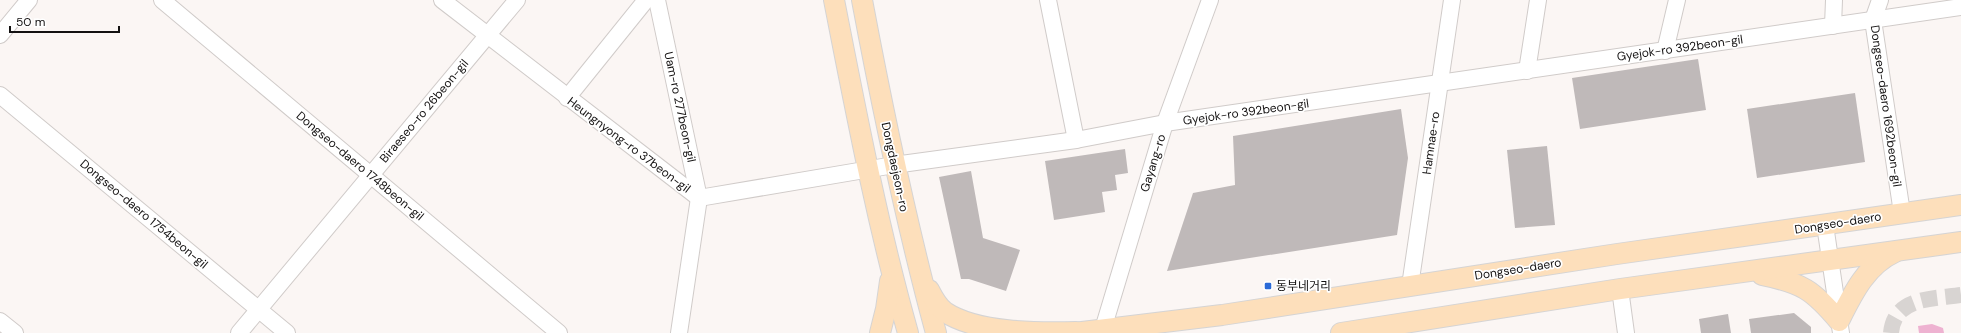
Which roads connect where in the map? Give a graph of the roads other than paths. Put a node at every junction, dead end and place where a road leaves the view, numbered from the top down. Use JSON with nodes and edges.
{"nodes":[{"id":1,"x":29,"y":0,"type":"edge"},
{"id":2,"x":162,"y":0,"type":"edge"},
{"id":3,"x":442,"y":0,"type":"edge"},
{"id":4,"x":517,"y":0,"type":"edge"},
{"id":5,"x":646,"y":0,"type":"edge"},
{"id":6,"x":657,"y":0,"type":"edge"},
{"id":7,"x":834,"y":0,"type":"edge"},
{"id":8,"x":862,"y":0,"type":"edge"},
{"id":9,"x":1048,"y":0,"type":"edge"},
{"id":10,"x":1210,"y":0,"type":"edge"},
{"id":11,"x":1452,"y":0,"type":"edge"},
{"id":12,"x":1538,"y":0,"type":"edge"},
{"id":13,"x":1677,"y":0,"type":"edge"},
{"id":14,"x":1834,"y":0,"type":"edge"},
{"id":15,"x":1880,"y":0,"type":"edge"},
{"id":16,"x":1961,"y":7,"type":"edge"},
{"id":17,"x":1873,"y":20,"type":"junction"},
{"id":18,"x":1833,"y":26,"type":"junction"},
{"id":19,"x":0,"y":35,"type":"edge"},
{"id":20,"x":487,"y":36,"type":"junction"},
{"id":21,"x":1665,"y":51,"type":"junction"},
{"id":22,"x":1527,"y":71,"type":"junction"},
{"id":23,"x":1440,"y":83,"type":"junction"},
{"id":24,"x":0,"y":96,"type":"edge"},
{"id":25,"x":566,"y":98,"type":"junction"},
{"id":26,"x":1165,"y":123,"type":"junction"},
{"id":27,"x":1076,"y":140,"type":"junction"},
{"id":28,"x":894,"y":165,"type":"junction"},
{"id":29,"x":867,"y":170,"type":"junction"},
{"id":30,"x":371,"y":175,"type":"junction"},
{"id":31,"x":699,"y":198,"type":"junction"},
{"id":32,"x":1961,"y":205,"type":"edge"},
{"id":33,"x":1902,"y":213,"type":"junction"},
{"id":34,"x":1825,"y":225,"type":"junction"},
{"id":35,"x":1961,"y":242,"type":"edge"},
{"id":36,"x":1898,"y":251,"type":"junction"},
{"id":37,"x":1830,"y":260,"type":"junction"},
{"id":38,"x":918,"y":268,"type":"junction"},
{"id":39,"x":1745,"y":271,"type":"junction"},
{"id":40,"x":891,"y":273,"type":"junction"},
{"id":41,"x":1410,"y":286,"type":"junction"},
{"id":42,"x":1620,"y":289,"type":"junction"},
{"id":43,"x":259,"y":310,"type":"junction"},
{"id":44,"x":0,"y":321,"type":"edge"},
{"id":45,"x":1840,"y":327,"type":"edge"},
{"id":46,"x":1103,"y":329,"type":"junction"},
{"id":47,"x":15,"y":333,"type":"edge"},
{"id":48,"x":240,"y":333,"type":"edge"},
{"id":49,"x":287,"y":333,"type":"edge"},
{"id":50,"x":559,"y":333,"type":"edge"},
{"id":51,"x":679,"y":333,"type":"edge"},
{"id":52,"x":880,"y":333,"type":"edge"},
{"id":53,"x":908,"y":333,"type":"edge"},
{"id":54,"x":936,"y":333,"type":"edge"},
{"id":55,"x":1075,"y":333,"type":"edge"},
{"id":56,"x":1341,"y":333,"type":"edge"},
{"id":57,"x":1626,"y":333,"type":"edge"}],
"edges":[{"from":1,"to":19,"type":"street"},
{"from":2,"to":30,"type":"street","name":"Dongseo-daero 1748beon-gil"},
{"from":3,"to":20,"type":"street","name":"Heungnyong-ro 37beon-gil"},
{"from":4,"to":20,"type":"street","name":"Biraeseo-ro 26beon-gil"},
{"from":5,"to":25,"type":"street"},
{"from":6,"to":31,"type":"street","name":"Uam-ro 277beon-gil"},
{"from":7,"to":29,"type":"main road"},
{"from":8,"to":28,"type":"main road","name":"Dongdaejeon-ro"},
{"from":9,"to":27,"type":"street"},
{"from":10,"to":26,"type":"street","name":"Gayang-ro"},
{"from":11,"to":23,"type":"street","name":"Hamnae-ro"},
{"from":12,"to":22,"type":"street"},
{"from":13,"to":21,"type":"street"},
{"from":14,"to":18,"type":"street"},
{"from":15,"to":17,"type":"street","name":"Dongseo-daero 1692beon-gil"},
{"from":16,"to":17,"type":"street","name":"Gyejok-ro 392beon-gil"},
{"from":17,"to":18,"type":"street","name":"Gyejok-ro 392beon-gil"},
{"from":17,"to":33,"type":"street","name":"Dongseo-daero 1692beon-gil"},
{"from":18,"to":21,"type":"street","name":"Gyejok-ro 392beon-gil"},
{"from":20,"to":25,"type":"street","name":"Heungnyong-ro 37beon-gil"},
{"from":20,"to":30,"type":"street","name":"Biraeseo-ro 26beon-gil"},
{"from":21,"to":22,"type":"street","name":"Gyejok-ro 392beon-gil"},
{"from":22,"to":23,"type":"street","name":"Gyejok-ro 392beon-gil"},
{"from":23,"to":26,"type":"street","name":"Gyejok-ro 392beon-gil"},
{"from":23,"to":41,"type":"street","name":"Hamnae-ro"},
{"from":24,"to":43,"type":"street","name":"Dongseo-daero 1754beon-gil"},
{"from":25,"to":31,"type":"street","name":"Heungnyong-ro 37beon-gil"},
{"from":26,"to":27,"type":"street","name":"Gyejok-ro 392beon-gil"},
{"from":26,"to":46,"type":"street","name":"Gayang-ro"},
{"from":27,"to":28,"type":"street","name":"Gyejok-ro 392beon-gil"},
{"from":28,"to":29,"type":"street","name":"Heungnyong-ro 37beon-gil"},
{"from":28,"to":38,"type":"main road","name":"Dongdaejeon-ro"},
{"from":29,"to":31,"type":"street","name":"Heungnyong-ro 37beon-gil"},
{"from":29,"to":40,"type":"main road"},
{"from":30,"to":43,"type":"street","name":"Biraeseo-ro 26beon-gil"},
{"from":30,"to":50,"type":"street","name":"Dongseo-daero 1748beon-gil"},
{"from":31,"to":51,"type":"street","name":"Uam-ro 277beon-gil"},
{"from":32,"to":33,"type":"main road","name":"Dongseo-daero"},
{"from":33,"to":34,"type":"main road","name":"Dongseo-daero"},
{"from":34,"to":37,"type":"street"},
{"from":34,"to":41,"type":"main road","name":"Dongseo-daero"},
{"from":35,"to":36,"type":"main road"},
{"from":36,"to":37,"type":"main road"},
{"from":36,"to":45,"type":"main road"},
{"from":37,"to":39,"type":"main road"},
{"from":37,"to":45,"type":"street"},
{"from":38,"to":54,"type":"main road","name":"Dongdaejeon-ro"},
{"from":38,"to":55,"type":"main road","name":"Dongseo-daero"},
{"from":39,"to":42,"type":"main road"},
{"from":39,"to":45,"type":"main road"},
{"from":40,"to":52,"type":"main road"},
{"from":40,"to":53,"type":"main road"},
{"from":41,"to":46,"type":"main road","name":"Dongseo-daero"},
{"from":42,"to":56,"type":"main road"},
{"from":42,"to":57,"type":"street"},
{"from":43,"to":48,"type":"street","name":"Biraeseo-ro 26beon-gil"},
{"from":43,"to":49,"type":"street","name":"Dongseo-daero 1754beon-gil"},
{"from":44,"to":47,"type":"street"},
{"from":46,"to":55,"type":"main road","name":"Dongseo-daero"}]}
